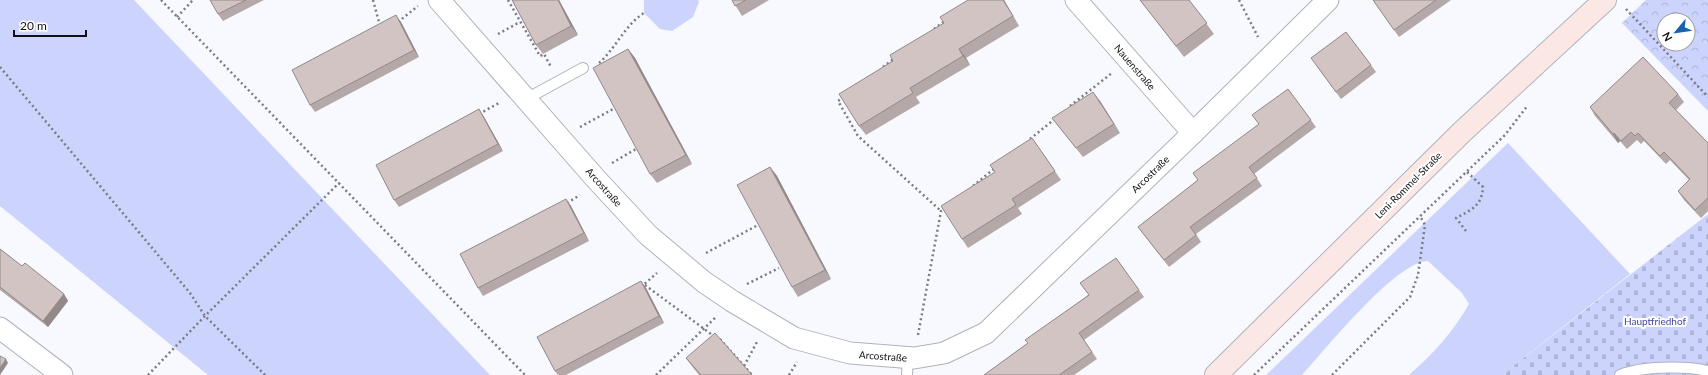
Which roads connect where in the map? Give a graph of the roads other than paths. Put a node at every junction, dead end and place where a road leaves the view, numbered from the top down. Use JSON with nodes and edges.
{"nodes":[{"id":1,"x":439,"y":0,"type":"edge"},
{"id":2,"x":1076,"y":0,"type":"edge"},
{"id":3,"x":1328,"y":0,"type":"edge"},
{"id":4,"x":1613,"y":2,"type":"edge"},
{"id":5,"x":583,"y":68,"type":"road end"},
{"id":6,"x":526,"y":99,"type":"junction"},
{"id":7,"x":1193,"y":133,"type":"junction"},
{"id":8,"x":0,"y":328,"type":"edge"},
{"id":9,"x":911,"y":358,"type":"edge"},
{"id":10,"x":1708,"y":371,"type":"edge"},
{"id":11,"x":62,"y":375,"type":"edge"},
{"id":12,"x":1216,"y":375,"type":"edge"},
{"id":13,"x":1620,"y":375,"type":"edge"}],
"edges":[{"from":1,"to":6,"type":"street","name":"Arcostraße"},
{"from":2,"to":7,"type":"street","name":"Nauenstraße"},
{"from":3,"to":7,"type":"street","name":"Arcostraße"},
{"from":4,"to":12,"type":"main road","name":"Leni-Rommel-Straße"},
{"from":5,"to":6,"type":"lane"},
{"from":6,"to":9,"type":"street","name":"Arcostraße"},
{"from":7,"to":9,"type":"street","name":"Arcostraße"},
{"from":8,"to":11,"type":"street"},
{"from":10,"to":13,"type":"lane"}]}
